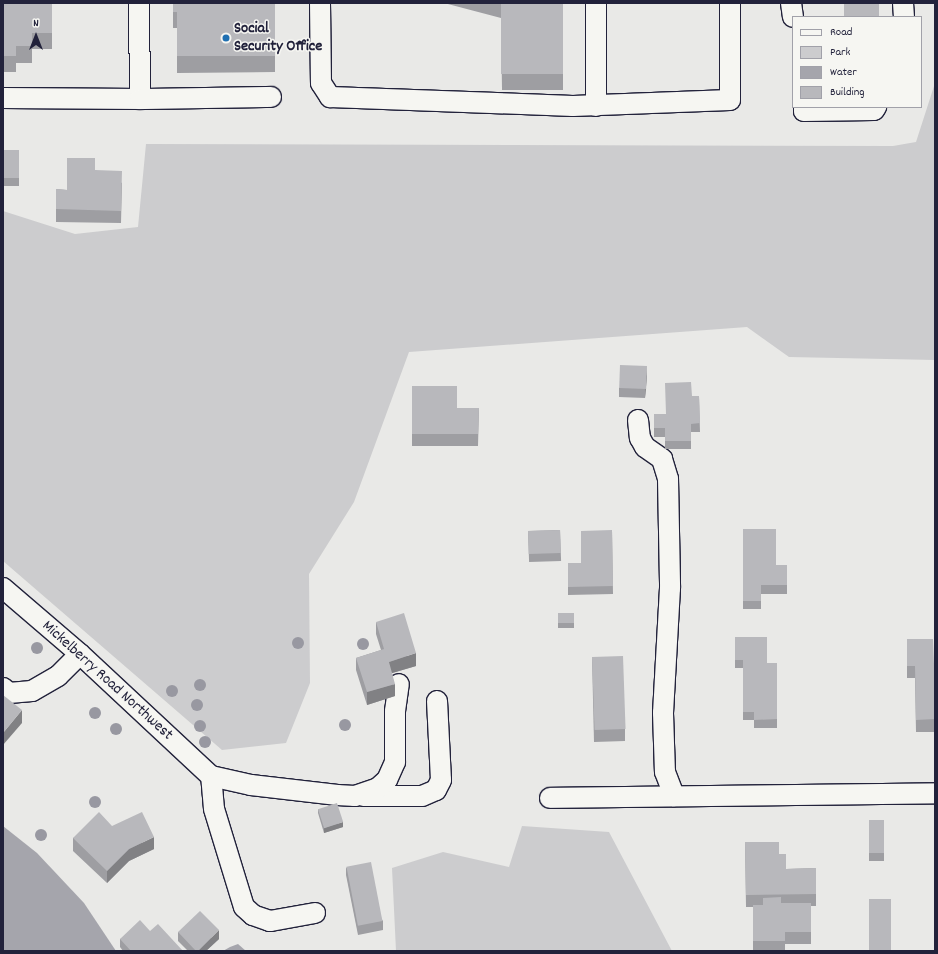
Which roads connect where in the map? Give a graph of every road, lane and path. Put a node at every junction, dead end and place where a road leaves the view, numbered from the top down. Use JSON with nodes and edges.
{"nodes":[{"id":1,"x":139,"y":3,"type":"edge"},
{"id":2,"x":320,"y":3,"type":"edge"},
{"id":3,"x":596,"y":3,"type":"edge"},
{"id":4,"x":730,"y":3,"type":"edge"},
{"id":5,"x":791,"y":3,"type":"edge"},
{"id":6,"x":902,"y":3,"type":"edge"},
{"id":7,"x":793,"y":16,"type":"edge"},
{"id":8,"x":904,"y":16,"type":"edge"},
{"id":9,"x":271,"y":97,"type":"dead end"},
{"id":10,"x":3,"y":98,"type":"edge"},
{"id":11,"x":140,"y":98,"type":"junction"},
{"id":12,"x":596,"y":106,"type":"junction"},
{"id":13,"x":804,"y":108,"type":"edge"},
{"id":14,"x":875,"y":108,"type":"edge"},
{"id":15,"x":638,"y":420,"type":"dead end"},
{"id":16,"x":3,"y":588,"type":"edge"},
{"id":17,"x":80,"y":654,"type":"junction"},
{"id":18,"x":399,"y":684,"type":"dead end"},
{"id":19,"x":3,"y":688,"type":"edge"},
{"id":20,"x":437,"y":701,"type":"dead end"},
{"id":21,"x":211,"y":776,"type":"junction"},
{"id":22,"x":935,"y":793,"type":"edge"},
{"id":23,"x":355,"y":796,"type":"junction"},
{"id":24,"x":674,"y":796,"type":"junction"},
{"id":25,"x":550,"y":798,"type":"dead end"},
{"id":26,"x":316,"y":913,"type":"dead end"}],
"edges":[{"from":1,"to":11,"type":"street"},
{"from":2,"to":12,"type":"street"},
{"from":3,"to":12,"type":"street"},
{"from":4,"to":12,"type":"street"},
{"from":5,"to":7,"type":"street"},
{"from":6,"to":8,"type":"street"},
{"from":9,"to":11,"type":"street"},
{"from":10,"to":11,"type":"street"},
{"from":13,"to":14,"type":"street"},
{"from":15,"to":24,"type":"street"},
{"from":16,"to":17,"type":"street","name":"Mickelberry Road Northwest"},
{"from":17,"to":19,"type":"street"},
{"from":17,"to":21,"type":"street","name":"Mickelberry Road Northwest"},
{"from":18,"to":23,"type":"street"},
{"from":20,"to":23,"type":"street"},
{"from":21,"to":23,"type":"street"},
{"from":21,"to":26,"type":"street"},
{"from":22,"to":24,"type":"street"},
{"from":24,"to":25,"type":"street"}]}
